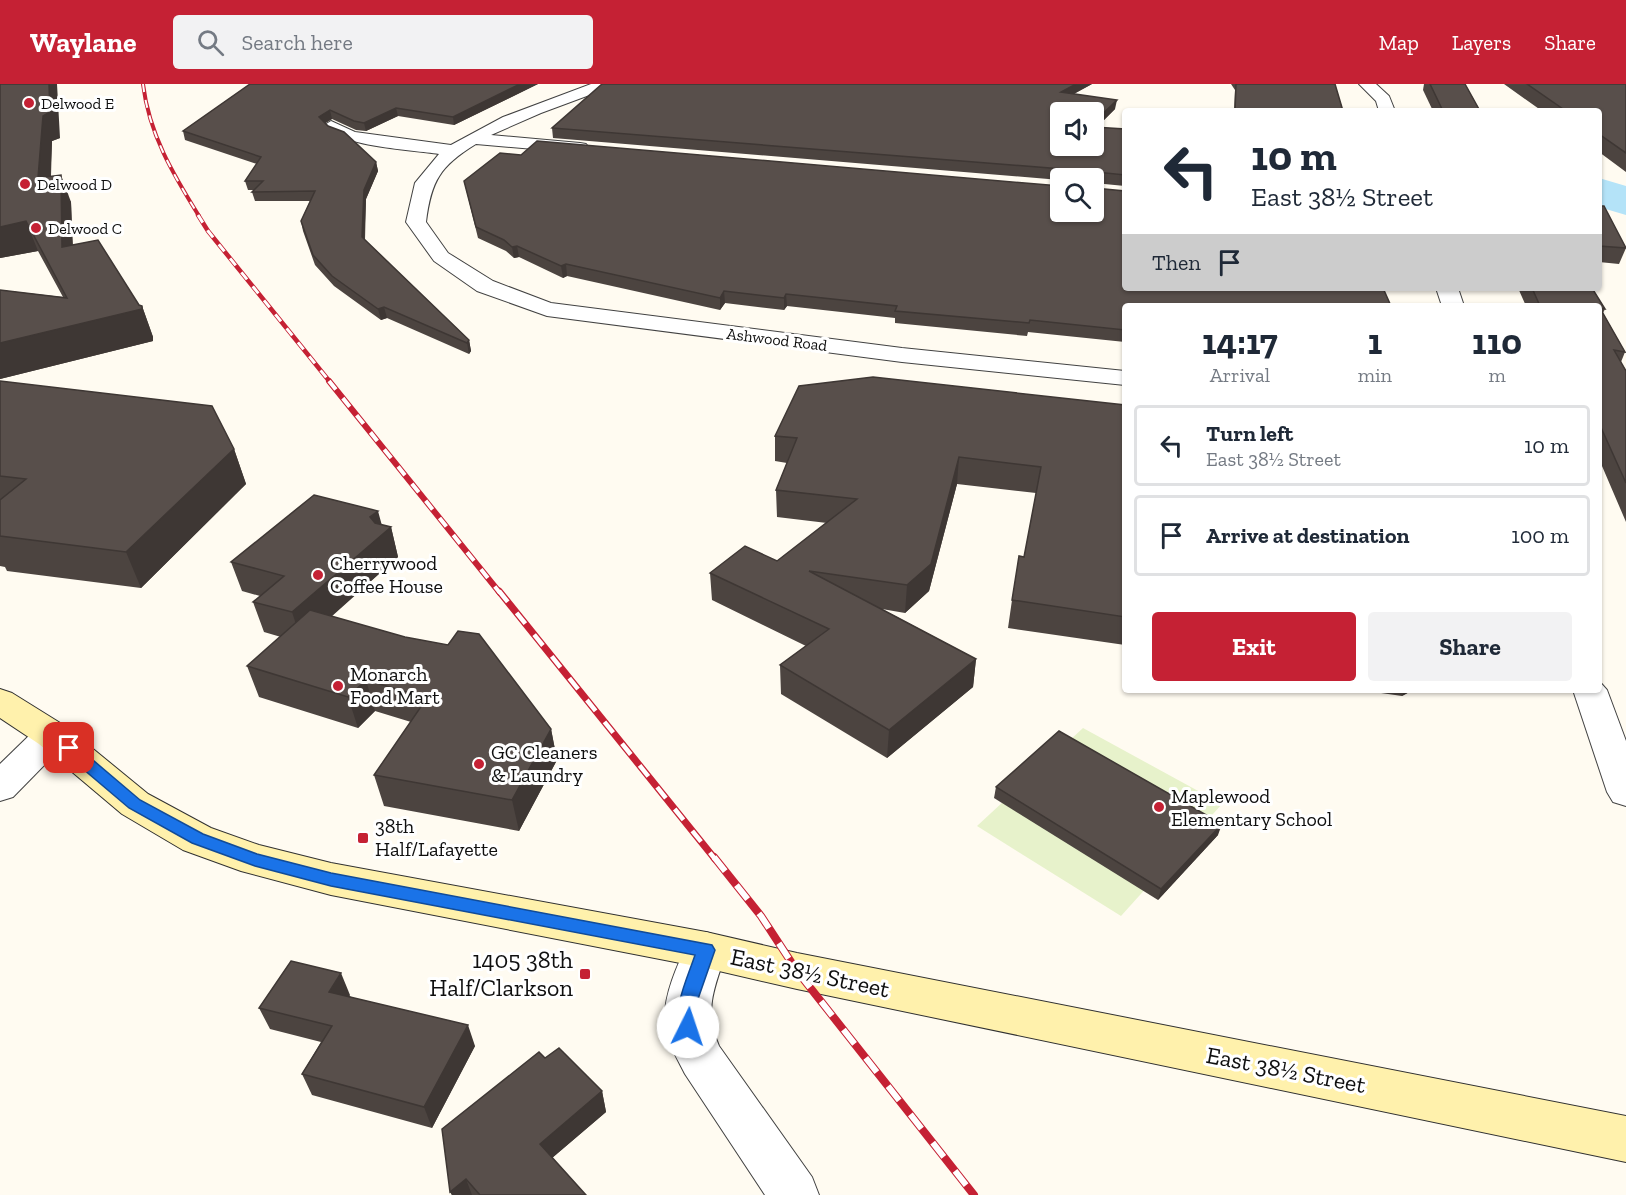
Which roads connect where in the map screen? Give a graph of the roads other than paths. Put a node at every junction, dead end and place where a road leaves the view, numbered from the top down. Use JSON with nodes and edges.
{"nodes":[{"id":1,"x":606,"y":84,"type":"edge"},
{"id":2,"x":1367,"y":84,"type":"edge"},
{"id":3,"x":1386,"y":108,"type":"edge"},
{"id":4,"x":314,"y":121,"type":"edge"},
{"id":5,"x":474,"y":139,"type":"junction"},
{"id":6,"x":603,"y":150,"type":"edge"},
{"id":7,"x":454,"y":151,"type":"junction"},
{"id":8,"x":1122,"y":378,"type":"edge"},
{"id":9,"x":1591,"y":693,"type":"edge"},
{"id":10,"x":0,"y":702,"type":"edge"},
{"id":11,"x":52,"y":735,"type":"junction"},
{"id":12,"x":0,"y":787,"type":"edge"},
{"id":13,"x":1626,"y":792,"type":"edge"},
{"id":14,"x":706,"y":950,"type":"junction"},
{"id":15,"x":1626,"y":1139,"type":"edge"},
{"id":16,"x":794,"y":1195,"type":"edge"}],
"edges":[{"from":1,"to":5,"type":"street"},
{"from":2,"to":3,"type":"street"},
{"from":4,"to":7,"type":"street"},
{"from":5,"to":6,"type":"street"},
{"from":5,"to":7,"type":"street"},
{"from":7,"to":8,"type":"street","name":"Ashwood Road"},
{"from":9,"to":13,"type":"street"},
{"from":10,"to":11,"type":"street","name":"East 38½ Street"},
{"from":11,"to":12,"type":"street"},
{"from":11,"to":14,"type":"street","name":"East 38½ Street"},
{"from":14,"to":15,"type":"street","name":"East 38½ Street"},
{"from":14,"to":16,"type":"street"}]}
